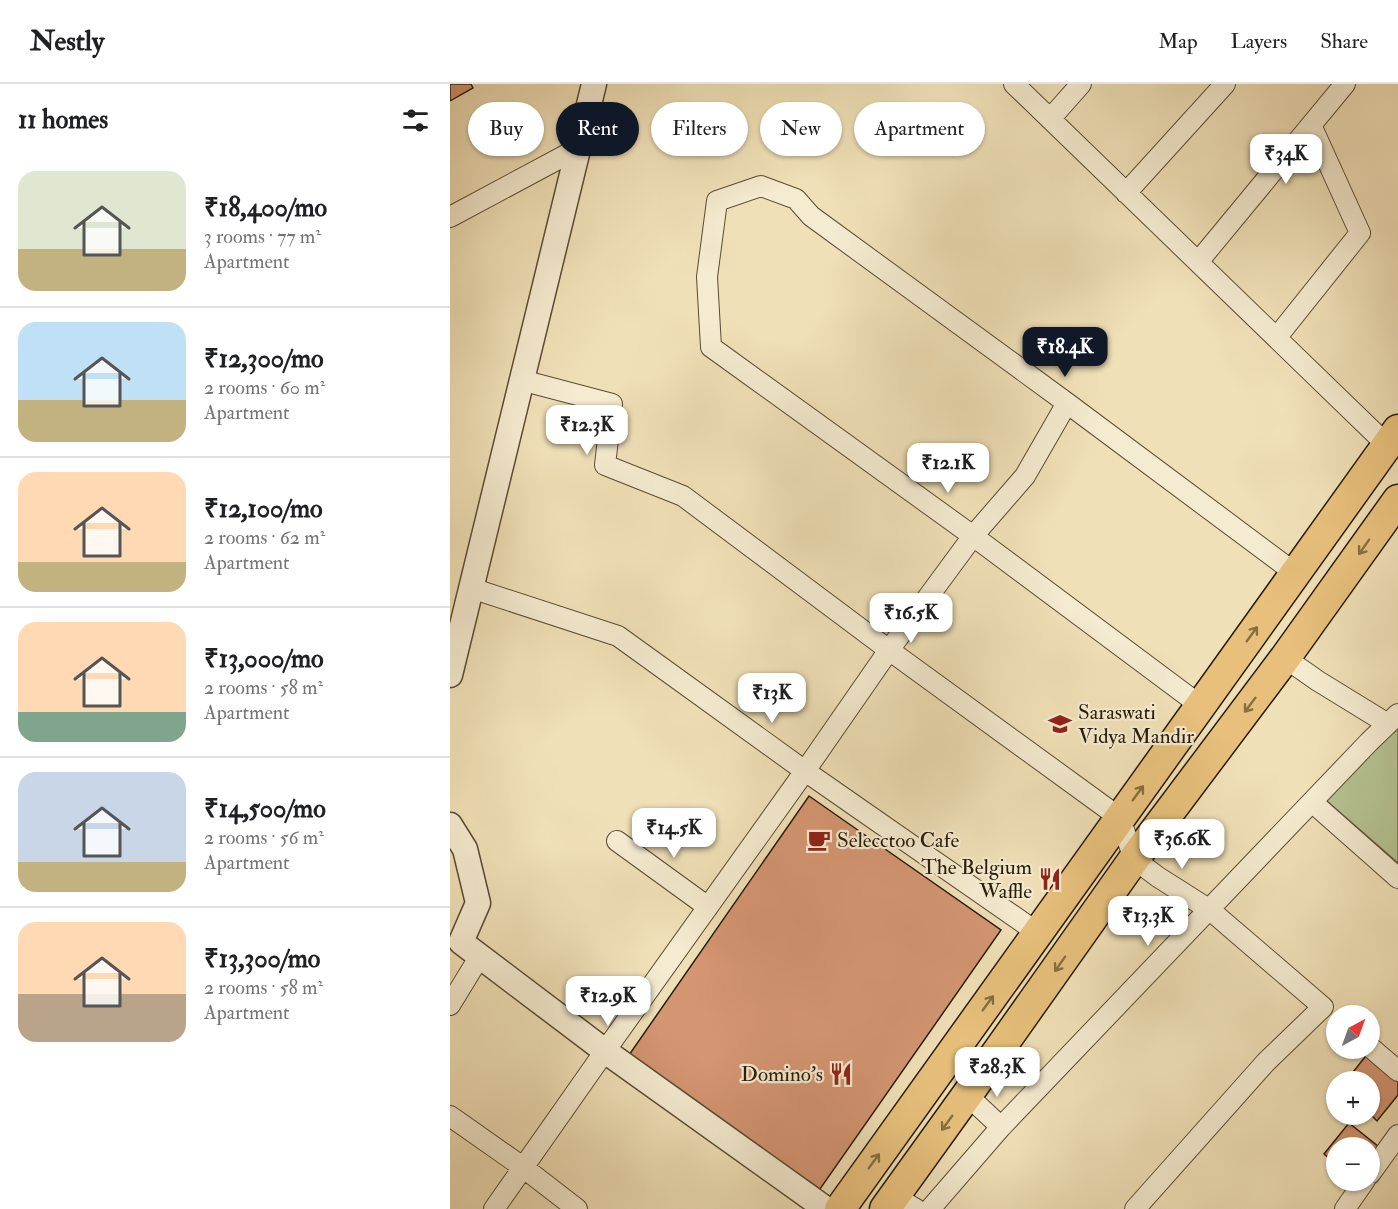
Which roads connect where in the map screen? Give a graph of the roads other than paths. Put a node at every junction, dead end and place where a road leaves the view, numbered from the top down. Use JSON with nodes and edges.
{"nodes":[{"id":1,"x":594,"y":84,"type":"edge"},
{"id":2,"x":1014,"y":84,"type":"edge"},
{"id":3,"x":1081,"y":84,"type":"edge"},
{"id":4,"x":1225,"y":84,"type":"edge"},
{"id":5,"x":1345,"y":84,"type":"edge"},
{"id":6,"x":589,"y":102,"type":"edge"},
{"id":7,"x":1050,"y":119,"type":"junction"},
{"id":8,"x":1311,"y":125,"type":"junction"},
{"id":9,"x":564,"y":156,"type":"edge"},
{"id":10,"x":575,"y":156,"type":"edge"},
{"id":11,"x":1126,"y":193,"type":"junction"},
{"id":12,"x":450,"y":217,"type":"edge"},
{"id":13,"x":1198,"y":262,"type":"junction"},
{"id":14,"x":1277,"y":337,"type":"junction"},
{"id":15,"x":521,"y":380,"type":"junction"},
{"id":16,"x":1067,"y":403,"type":"junction"},
{"id":17,"x":1393,"y":437,"type":"edge"},
{"id":18,"x":1398,"y":500,"type":"edge"},
{"id":19,"x":974,"y":536,"type":"junction"},
{"id":20,"x":1296,"y":573,"type":"junction"},
{"id":21,"x":471,"y":588,"type":"junction"},
{"id":22,"x":889,"y":650,"type":"junction"},
{"id":23,"x":1286,"y":658,"type":"junction"},
{"id":24,"x":450,"y":675,"type":"edge"},
{"id":25,"x":1201,"y":706,"type":"junction"},
{"id":26,"x":1393,"y":719,"type":"edge"},
{"id":27,"x":805,"y":771,"type":"junction"},
{"id":28,"x":1312,"y":802,"type":"junction"},
{"id":29,"x":1120,"y":818,"type":"junction"},
{"id":30,"x":450,"y":825,"type":"edge"},
{"id":31,"x":617,"y":841,"type":"dead end"},
{"id":32,"x":1134,"y":859,"type":"junction"},
{"id":33,"x":1398,"y":878,"type":"edge"},
{"id":34,"x":708,"y":907,"type":"junction"},
{"id":35,"x":1210,"y":910,"type":"junction"},
{"id":36,"x":458,"y":929,"type":"edge"},
{"id":37,"x":1038,"y":933,"type":"junction"},
{"id":38,"x":480,"y":956,"type":"junction"},
{"id":39,"x":450,"y":1005,"type":"edge"},
{"id":40,"x":1326,"y":1010,"type":"edge"},
{"id":41,"x":1326,"y":1016,"type":"edge"},
{"id":42,"x":605,"y":1051,"type":"junction"},
{"id":43,"x":1380,"y":1056,"type":"edge"},
{"id":44,"x":1398,"y":1071,"type":"edge"},
{"id":45,"x":967,"y":1095,"type":"junction"},
{"id":46,"x":450,"y":1116,"type":"edge"},
{"id":47,"x":1001,"y":1127,"type":"junction"},
{"id":48,"x":1398,"y":1135,"type":"edge"},
{"id":49,"x":1380,"y":1160,"type":"edge"},
{"id":50,"x":524,"y":1168,"type":"junction"},
{"id":51,"x":1357,"y":1191,"type":"edge"},
{"id":52,"x":898,"y":1205,"type":"edge"},
{"id":53,"x":494,"y":1209,"type":"edge"},
{"id":54,"x":577,"y":1209,"type":"edge"},
{"id":55,"x":826,"y":1209,"type":"edge"},
{"id":56,"x":840,"y":1209,"type":"edge"},
{"id":57,"x":930,"y":1209,"type":"edge"},
{"id":58,"x":1135,"y":1209,"type":"edge"},
{"id":59,"x":1345,"y":1209,"type":"edge"}],
"edges":[{"from":1,"to":6,"type":"street"},
{"from":2,"to":7,"type":"street"},
{"from":3,"to":7,"type":"street"},
{"from":4,"to":11,"type":"street"},
{"from":5,"to":8,"type":"street"},
{"from":7,"to":11,"type":"street"},
{"from":8,"to":13,"type":"street"},
{"from":8,"to":14,"type":"street"},
{"from":9,"to":12,"type":"street"},
{"from":10,"to":15,"type":"street"},
{"from":11,"to":13,"type":"street"},
{"from":13,"to":14,"type":"street"},
{"from":14,"to":17,"type":"street"},
{"from":15,"to":21,"type":"street"},
{"from":15,"to":22,"type":"street"},
{"from":16,"to":19,"type":"street"},
{"from":16,"to":19,"type":"street"},
{"from":16,"to":20,"type":"street"},
{"from":17,"to":20,"type":"main road"},
{"from":18,"to":23,"type":"main road","one_way":true},
{"from":19,"to":22,"type":"street"},
{"from":19,"to":25,"type":"street"},
{"from":25,"to":20,"type":"main road","one_way":true},
{"from":21,"to":24,"type":"street"},
{"from":21,"to":27,"type":"street"},
{"from":22,"to":27,"type":"street"},
{"from":22,"to":29,"type":"street"},
{"from":23,"to":26,"type":"street"},
{"from":23,"to":32,"type":"main road","one_way":true},
{"from":29,"to":25,"type":"main road","one_way":true},
{"from":26,"to":28,"type":"street"},
{"from":27,"to":34,"type":"street"},
{"from":27,"to":37,"type":"street"},
{"from":28,"to":33,"type":"street"},
{"from":28,"to":35,"type":"street"},
{"from":29,"to":32,"type":"street"},
{"from":29,"to":37,"type":"main road"},
{"from":30,"to":36,"type":"street"},
{"from":31,"to":34,"type":"street"},
{"from":32,"to":35,"type":"street"},
{"from":32,"to":45,"type":"main road","one_way":true},
{"from":34,"to":42,"type":"street"},
{"from":35,"to":40,"type":"street"},
{"from":35,"to":47,"type":"street"},
{"from":36,"to":38,"type":"street"},
{"from":56,"to":37,"type":"main road","one_way":true},
{"from":38,"to":39,"type":"street"},
{"from":38,"to":42,"type":"street"},
{"from":41,"to":58,"type":"street"},
{"from":42,"to":50,"type":"street"},
{"from":42,"to":55,"type":"street"},
{"from":43,"to":44,"type":"street"},
{"from":45,"to":47,"type":"street"},
{"from":45,"to":52,"type":"main road","one_way":true},
{"from":46,"to":50,"type":"street"},
{"from":47,"to":57,"type":"street"},
{"from":48,"to":49,"type":"street"},
{"from":50,"to":53,"type":"street"},
{"from":50,"to":54,"type":"street"},
{"from":51,"to":59,"type":"street"}]}
